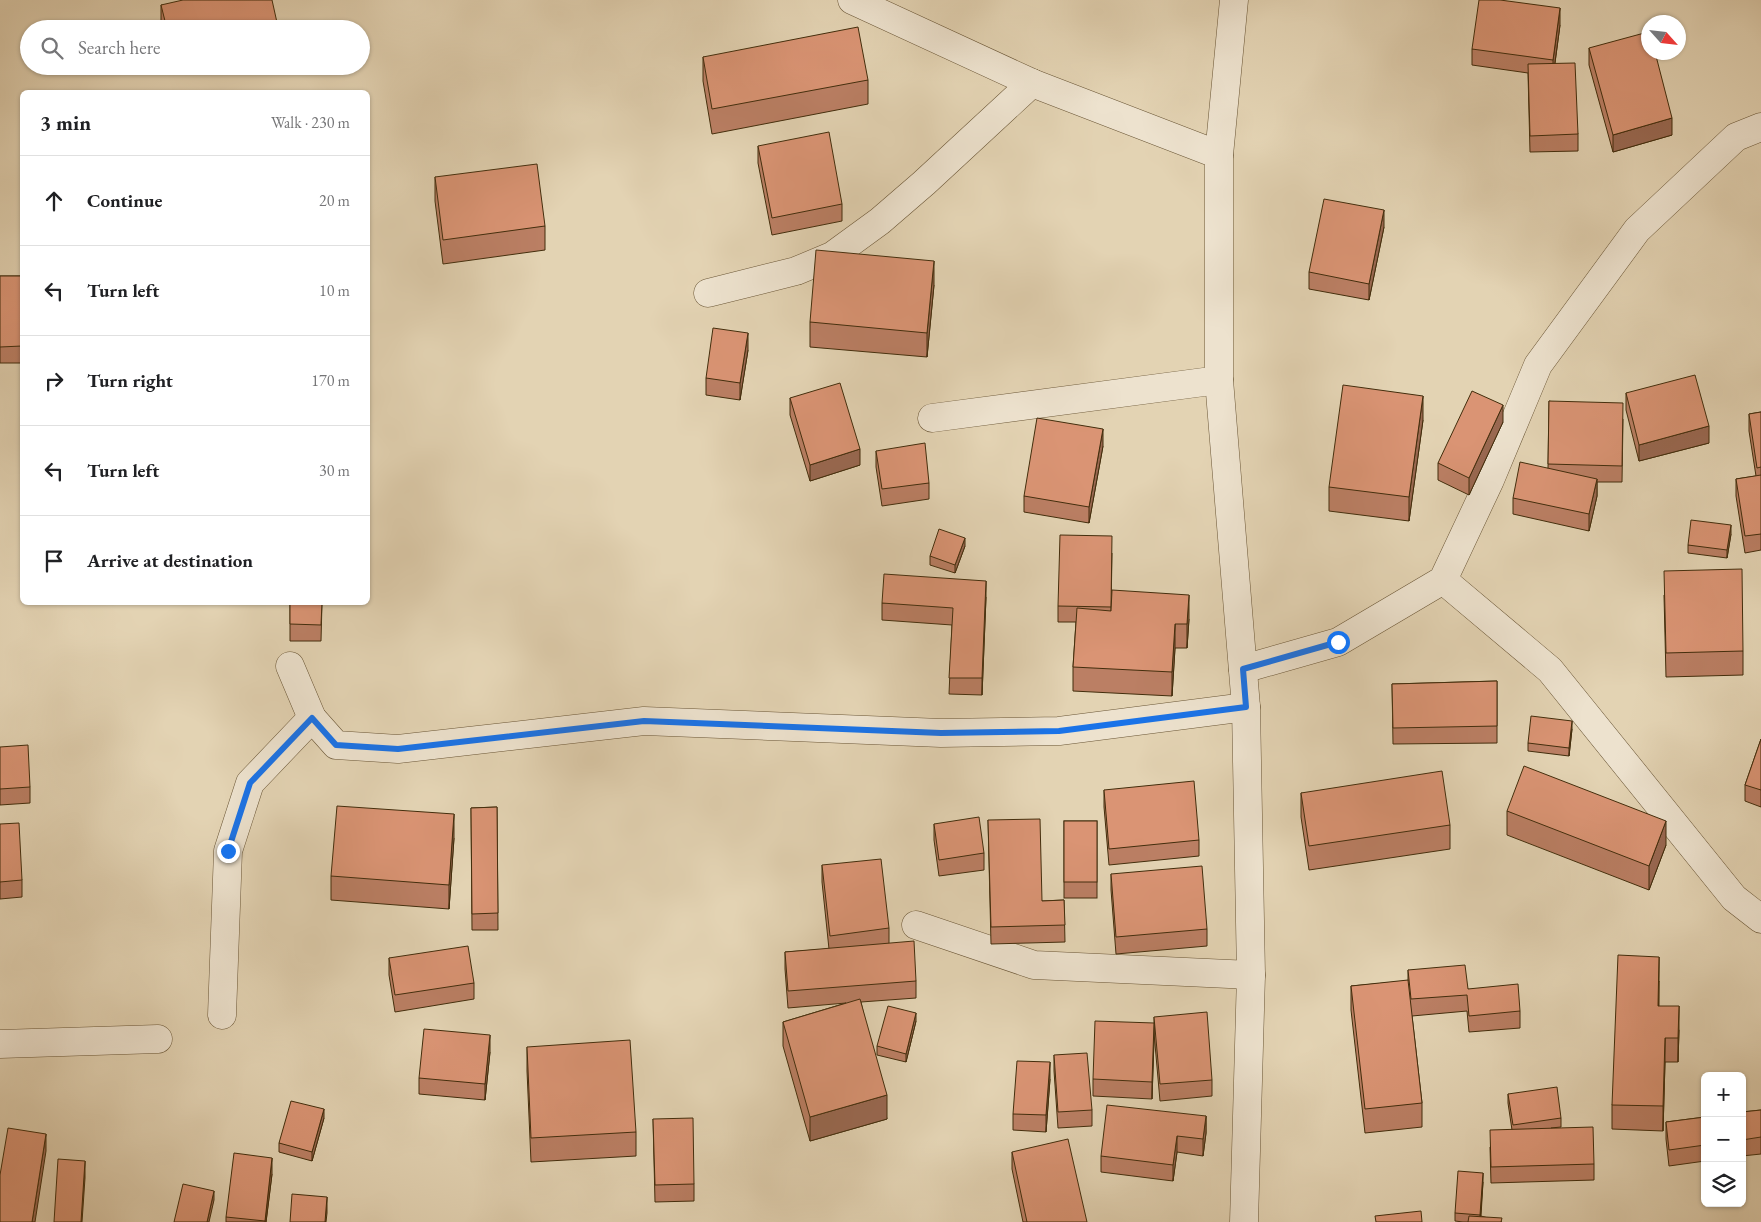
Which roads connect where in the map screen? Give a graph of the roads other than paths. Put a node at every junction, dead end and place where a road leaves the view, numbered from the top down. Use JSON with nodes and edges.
{"nodes":[{"id":1,"x":852,"y":0,"type":"edge"},
{"id":2,"x":1234,"y":0,"type":"edge"},
{"id":3,"x":1032,"y":84,"type":"junction"},
{"id":4,"x":1761,"y":127,"type":"edge"},
{"id":5,"x":1219,"y":155,"type":"junction"},
{"id":6,"x":708,"y":293,"type":"dead end"},
{"id":7,"x":1219,"y":380,"type":"junction"},
{"id":8,"x":932,"y":418,"type":"dead end"},
{"id":9,"x":1443,"y":580,"type":"junction"},
{"id":10,"x":290,"y":666,"type":"dead end"},
{"id":11,"x":1243,"y":669,"type":"junction"},
{"id":12,"x":1246,"y":707,"type":"junction"},
{"id":13,"x":312,"y":718,"type":"junction"},
{"id":14,"x":1761,"y":919,"type":"edge"},
{"id":15,"x":916,"y":925,"type":"dead end"},
{"id":16,"x":1251,"y":975,"type":"junction"},
{"id":17,"x":222,"y":1015,"type":"dead end"},
{"id":18,"x":158,"y":1039,"type":"dead end"},
{"id":19,"x":0,"y":1044,"type":"edge"},
{"id":20,"x":1244,"y":1222,"type":"edge"}],
"edges":[{"from":1,"to":3,"type":"street"},
{"from":2,"to":5,"type":"street"},
{"from":3,"to":5,"type":"street"},
{"from":3,"to":6,"type":"street"},
{"from":4,"to":9,"type":"street"},
{"from":5,"to":7,"type":"street"},
{"from":7,"to":8,"type":"street"},
{"from":7,"to":11,"type":"street"},
{"from":9,"to":11,"type":"street"},
{"from":9,"to":14,"type":"street"},
{"from":10,"to":13,"type":"street"},
{"from":11,"to":12,"type":"street"},
{"from":12,"to":13,"type":"street"},
{"from":12,"to":16,"type":"street"},
{"from":13,"to":17,"type":"street"},
{"from":15,"to":16,"type":"street"},
{"from":16,"to":20,"type":"street"},
{"from":18,"to":19,"type":"street"}]}
